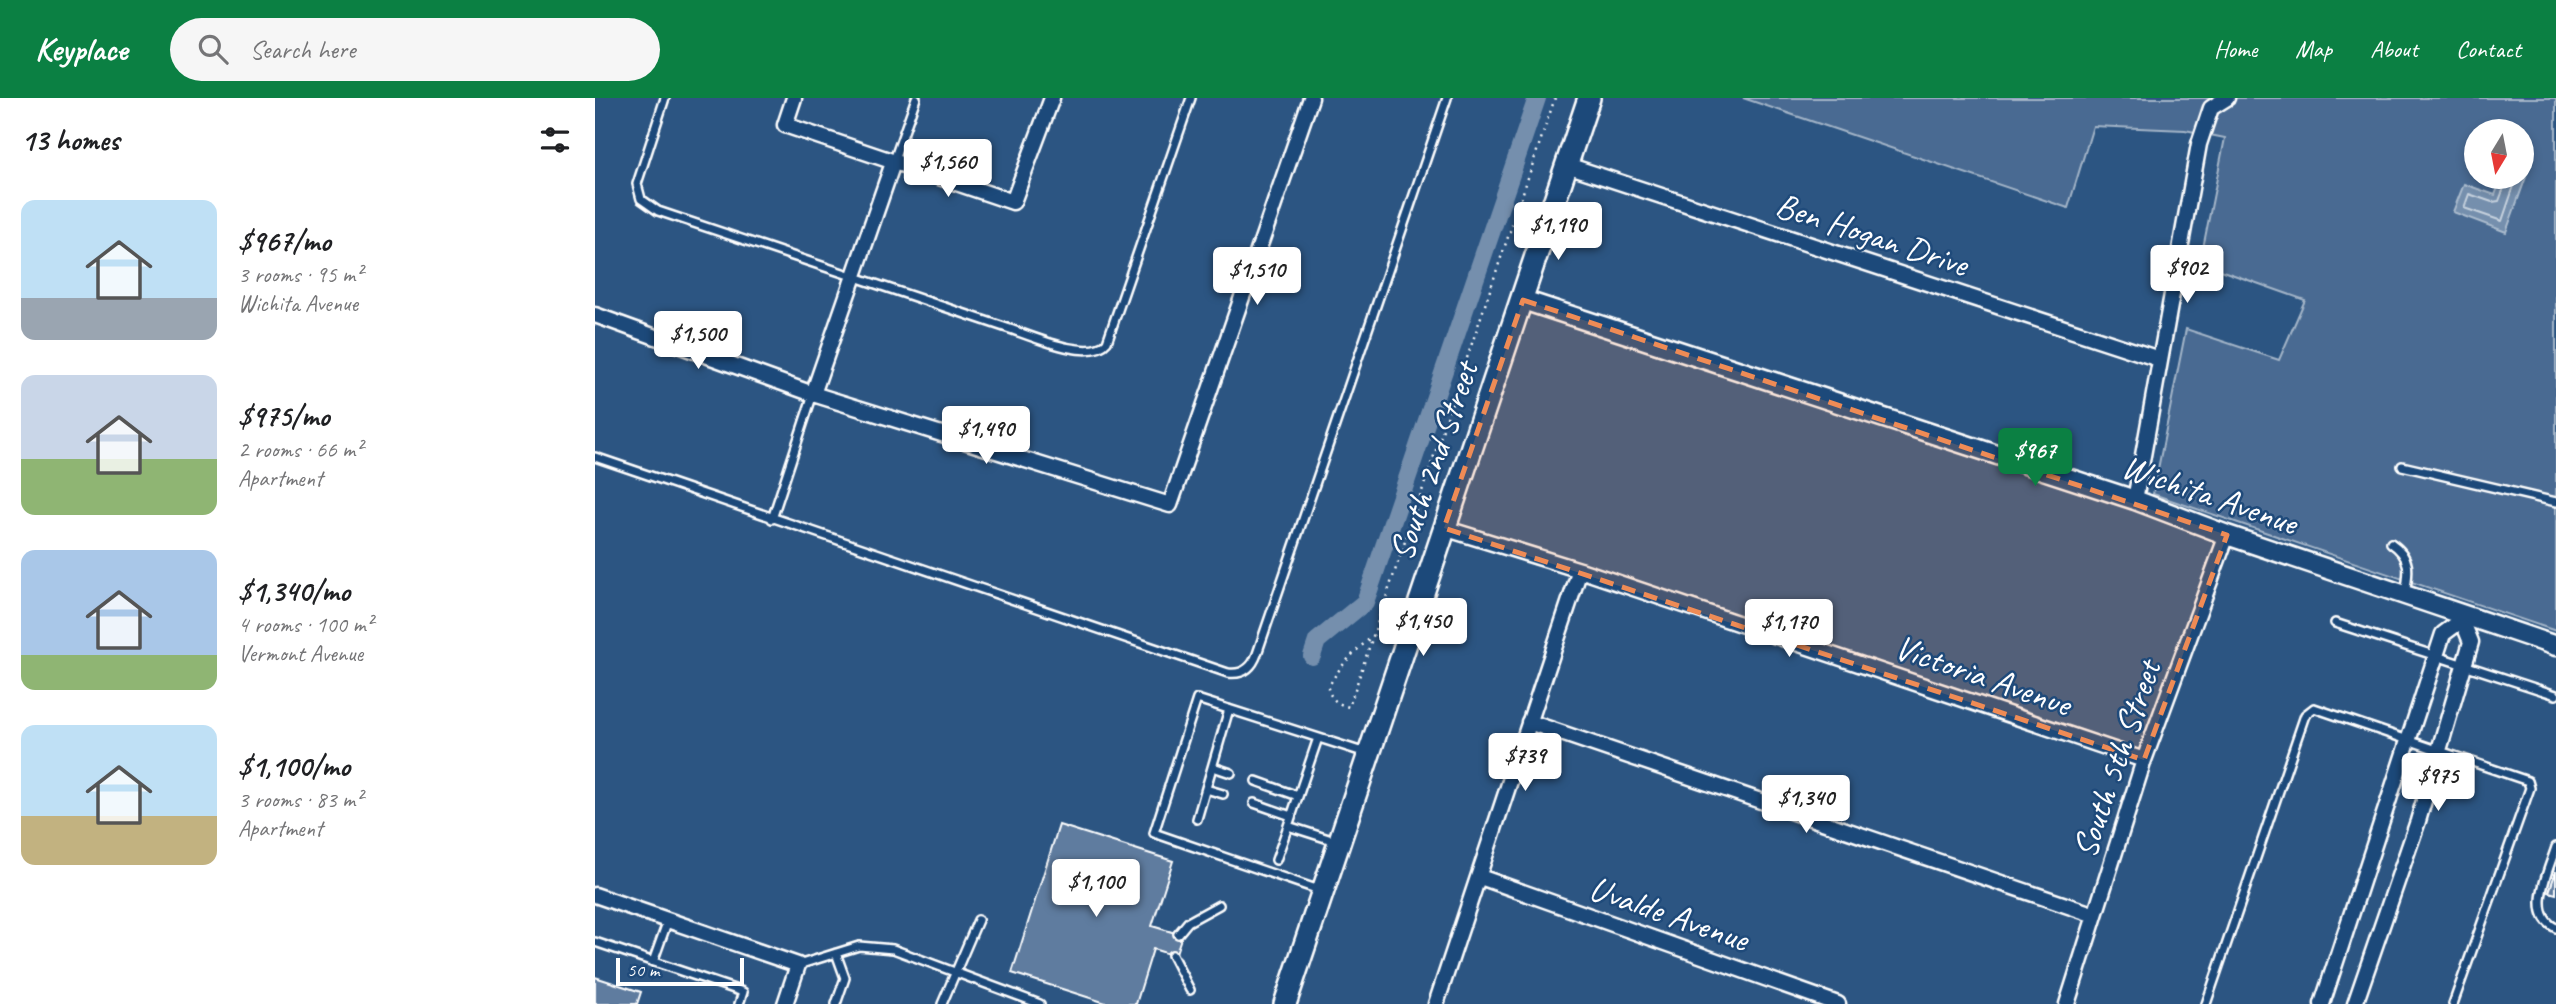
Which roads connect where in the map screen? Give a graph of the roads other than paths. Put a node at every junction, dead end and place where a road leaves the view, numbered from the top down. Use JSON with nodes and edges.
{"nodes":[{"id":1,"x":666,"y":98,"type":"edge"},
{"id":2,"x":794,"y":98,"type":"edge"},
{"id":3,"x":916,"y":98,"type":"edge"},
{"id":4,"x":1052,"y":98,"type":"edge"},
{"id":5,"x":1191,"y":98,"type":"edge"},
{"id":6,"x":1311,"y":98,"type":"edge"},
{"id":7,"x":1447,"y":98,"type":"edge"},
{"id":8,"x":1589,"y":98,"type":"edge"},
{"id":9,"x":2227,"y":98,"type":"edge"},
{"id":10,"x":894,"y":163,"type":"junction"},
{"id":11,"x":1567,"y":165,"type":"junction"},
{"id":12,"x":853,"y":278,"type":"junction"},
{"id":13,"x":1523,"y":300,"type":"junction"},
{"id":14,"x":595,"y":315,"type":"edge"},
{"id":15,"x":2159,"y":359,"type":"junction"},
{"id":16,"x":813,"y":394,"type":"junction"},
{"id":17,"x":595,"y":457,"type":"edge"},
{"id":18,"x":2402,"y":466,"type":"dead end"},
{"id":19,"x":2135,"y":500,"type":"junction"},
{"id":20,"x":2556,"y":502,"type":"edge"},
{"id":21,"x":772,"y":519,"type":"junction"},
{"id":22,"x":1444,"y":528,"type":"junction"},
{"id":23,"x":2227,"y":535,"type":"junction"},
{"id":24,"x":2391,"y":543,"type":"dead end"},
{"id":25,"x":1580,"y":570,"type":"junction"},
{"id":26,"x":2405,"y":595,"type":"junction"},
{"id":27,"x":2335,"y":623,"type":"dead end"},
{"id":28,"x":2556,"y":646,"type":"edge"},
{"id":29,"x":2435,"y":657,"type":"junction"},
{"id":30,"x":2463,"y":666,"type":"junction"},
{"id":31,"x":2556,"y":695,"type":"edge"},
{"id":32,"x":1230,"y":709,"type":"junction"},
{"id":33,"x":1529,"y":722,"type":"junction"},
{"id":34,"x":1318,"y":738,"type":"junction"},
{"id":35,"x":2409,"y":739,"type":"junction"},
{"id":36,"x":2439,"y":751,"type":"junction"},
{"id":37,"x":1369,"y":754,"type":"junction"},
{"id":38,"x":2144,"y":760,"type":"junction"},
{"id":39,"x":1213,"y":767,"type":"junction"},
{"id":40,"x":1231,"y":774,"type":"dead end"},
{"id":41,"x":1256,"y":781,"type":"dead end"},
{"id":42,"x":1206,"y":789,"type":"junction"},
{"id":43,"x":1223,"y":794,"type":"dead end"},
{"id":44,"x":1298,"y":796,"type":"junction"},
{"id":45,"x":1254,"y":803,"type":"dead end"},
{"id":46,"x":1291,"y":816,"type":"junction"},
{"id":47,"x":1197,"y":818,"type":"dead end"},
{"id":48,"x":1288,"y":825,"type":"junction"},
{"id":49,"x":1339,"y":842,"type":"junction"},
{"id":50,"x":2556,"y":847,"type":"edge"},
{"id":51,"x":1276,"y":860,"type":"dead end"},
{"id":52,"x":1480,"y":877,"type":"junction"},
{"id":53,"x":1322,"y":892,"type":"junction"},
{"id":54,"x":595,"y":895,"type":"edge"},
{"id":55,"x":1219,"y":905,"type":"dead end"},
{"id":56,"x":2095,"y":915,"type":"junction"},
{"id":57,"x":668,"y":920,"type":"junction"},
{"id":58,"x":978,"y":920,"type":"dead end"},
{"id":59,"x":2556,"y":928,"type":"edge"},
{"id":60,"x":1178,"y":934,"type":"dead end"},
{"id":61,"x":595,"y":942,"type":"edge"},
{"id":62,"x":836,"y":953,"type":"junction"},
{"id":63,"x":1172,"y":955,"type":"dead end"},
{"id":64,"x":653,"y":962,"type":"junction"},
{"id":65,"x":798,"y":965,"type":"junction"},
{"id":66,"x":956,"y":972,"type":"junction"},
{"id":67,"x":1190,"y":989,"type":"dead end"},
{"id":68,"x":739,"y":1004,"type":"edge"},
{"id":69,"x":785,"y":1004,"type":"edge"},
{"id":70,"x":836,"y":1004,"type":"edge"},
{"id":71,"x":942,"y":1004,"type":"edge"},
{"id":72,"x":1040,"y":1004,"type":"edge"},
{"id":73,"x":1285,"y":1004,"type":"edge"},
{"id":74,"x":1436,"y":1004,"type":"edge"},
{"id":75,"x":1838,"y":1004,"type":"edge"},
{"id":76,"x":2067,"y":1004,"type":"edge"},
{"id":77,"x":2206,"y":1004,"type":"edge"},
{"id":78,"x":2322,"y":1004,"type":"edge"},
{"id":79,"x":2355,"y":1004,"type":"edge"},
{"id":80,"x":2453,"y":1004,"type":"edge"}],
"edges":[{"from":1,"to":12,"type":"lane"},
{"from":2,"to":10,"type":"street"},
{"from":3,"to":10,"type":"lane"},
{"from":4,"to":10,"type":"street"},
{"from":5,"to":12,"type":"lane"},
{"from":6,"to":16,"type":"street"},
{"from":7,"to":21,"type":"lane"},
{"from":8,"to":11,"type":"main road","name":"South 2nd Street"},
{"from":9,"to":15,"type":"street"},
{"from":10,"to":12,"type":"street"},
{"from":11,"to":13,"type":"main road","name":"South 2nd Street"},
{"from":11,"to":15,"type":"street","name":"Ben Hogan Drive"},
{"from":12,"to":16,"type":"street"},
{"from":13,"to":19,"type":"street","name":"Wichita Avenue"},
{"from":13,"to":22,"type":"main road","name":"South 2nd Street"},
{"from":14,"to":16,"type":"street"},
{"from":15,"to":19,"type":"street"},
{"from":16,"to":21,"type":"lane"},
{"from":17,"to":21,"type":"lane"},
{"from":18,"to":20,"type":"lane"},
{"from":19,"to":23,"type":"street","name":"Wichita Avenue"},
{"from":22,"to":25,"type":"street","name":"Victoria Avenue"},
{"from":22,"to":37,"type":"main road","name":"South 2nd Street"},
{"from":23,"to":26,"type":"street","name":"Wichita Avenue"},
{"from":23,"to":38,"type":"street","name":"South 5th Street"},
{"from":24,"to":26,"type":"lane"},
{"from":25,"to":33,"type":"street"},
{"from":25,"to":38,"type":"street","name":"Victoria Avenue"},
{"from":26,"to":28,"type":"street","name":"Wichita Avenue"},
{"from":27,"to":29,"type":"lane"},
{"from":29,"to":30,"type":"lane"},
{"from":29,"to":30,"type":"street"},
{"from":29,"to":35,"type":"street"},
{"from":30,"to":31,"type":"lane"},
{"from":30,"to":36,"type":"street"},
{"from":32,"to":34,"type":"lane"},
{"from":32,"to":39,"type":"lane"},
{"from":32,"to":53,"type":"lane"},
{"from":33,"to":52,"type":"street"},
{"from":33,"to":56,"type":"street"},
{"from":34,"to":37,"type":"lane"},
{"from":34,"to":44,"type":"lane"},
{"from":35,"to":36,"type":"lane"},
{"from":35,"to":77,"type":"lane"},
{"from":35,"to":78,"type":"street"},
{"from":36,"to":79,"type":"street"},
{"from":36,"to":80,"type":"lane"},
{"from":37,"to":49,"type":"main road","name":"South 2nd Street"},
{"from":38,"to":56,"type":"street","name":"South 5th Street"},
{"from":39,"to":40,"type":"lane"},
{"from":39,"to":42,"type":"lane"},
{"from":41,"to":44,"type":"lane"},
{"from":42,"to":43,"type":"lane"},
{"from":42,"to":47,"type":"lane"},
{"from":44,"to":46,"type":"lane"},
{"from":45,"to":46,"type":"lane"},
{"from":46,"to":48,"type":"lane"},
{"from":48,"to":49,"type":"lane"},
{"from":48,"to":51,"type":"lane"},
{"from":49,"to":53,"type":"main road","name":"South 2nd Street"},
{"from":50,"to":59,"type":"lane"},
{"from":52,"to":74,"type":"street"},
{"from":52,"to":75,"type":"street","name":"Uvalde Avenue"},
{"from":53,"to":73,"type":"main road","name":"South 2nd Street"},
{"from":54,"to":57,"type":"street"},
{"from":55,"to":60,"type":"lane"},
{"from":56,"to":76,"type":"street","name":"South 5th Street"},
{"from":57,"to":64,"type":"lane"},
{"from":57,"to":65,"type":"street"},
{"from":58,"to":66,"type":"lane"},
{"from":61,"to":64,"type":"lane"},
{"from":62,"to":65,"type":"lane"},
{"from":62,"to":66,"type":"lane"},
{"from":62,"to":70,"type":"lane"},
{"from":63,"to":67,"type":"lane"},
{"from":64,"to":68,"type":"lane"},
{"from":65,"to":69,"type":"street"},
{"from":66,"to":71,"type":"lane"},
{"from":66,"to":72,"type":"lane"}]}
